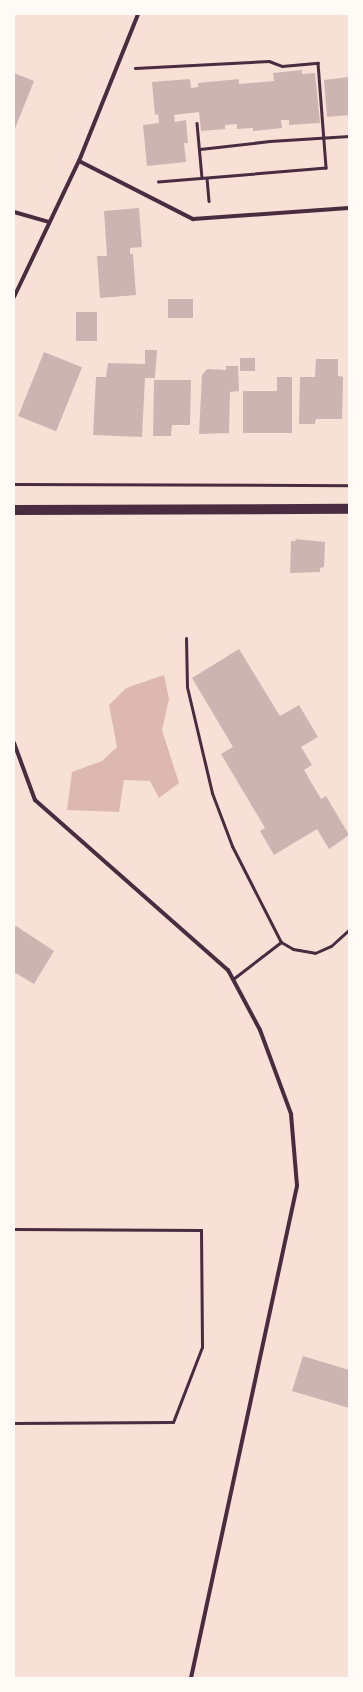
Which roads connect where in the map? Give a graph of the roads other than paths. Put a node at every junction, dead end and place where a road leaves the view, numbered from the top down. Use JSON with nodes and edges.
{"nodes":[{"id":1,"x":138,"y":14,"type":"edge"},
{"id":2,"x":79,"y":161,"type":"junction"},
{"id":3,"x":349,"y":208,"type":"edge"},
{"id":4,"x":14,"y":212,"type":"edge"},
{"id":5,"x":49,"y":222,"type":"junction"},
{"id":6,"x":14,"y":297,"type":"edge"},
{"id":7,"x":349,"y":509,"type":"edge"},
{"id":8,"x":14,"y":510,"type":"edge"},
{"id":9,"x":186,"y":638,"type":"dead end"},
{"id":10,"x":14,"y":743,"type":"edge"},
{"id":11,"x":349,"y":930,"type":"edge"},
{"id":12,"x":281,"y":942,"type":"junction"},
{"id":13,"x":233,"y":979,"type":"junction"},
{"id":14,"x":14,"y":1230,"type":"edge"},
{"id":15,"x":14,"y":1423,"type":"edge"},
{"id":16,"x":191,"y":1678,"type":"edge"}],
"edges":[{"from":1,"to":2,"type":"street"},
{"from":2,"to":3,"type":"street"},
{"from":2,"to":5,"type":"street"},
{"from":4,"to":5,"type":"street"},
{"from":5,"to":6,"type":"street"},
{"from":7,"to":8,"type":"main road"},
{"from":9,"to":12,"type":"lane"},
{"from":10,"to":13,"type":"street"},
{"from":11,"to":12,"type":"lane"},
{"from":12,"to":13,"type":"lane"},
{"from":13,"to":16,"type":"street"},
{"from":14,"to":15,"type":"lane"}]}
